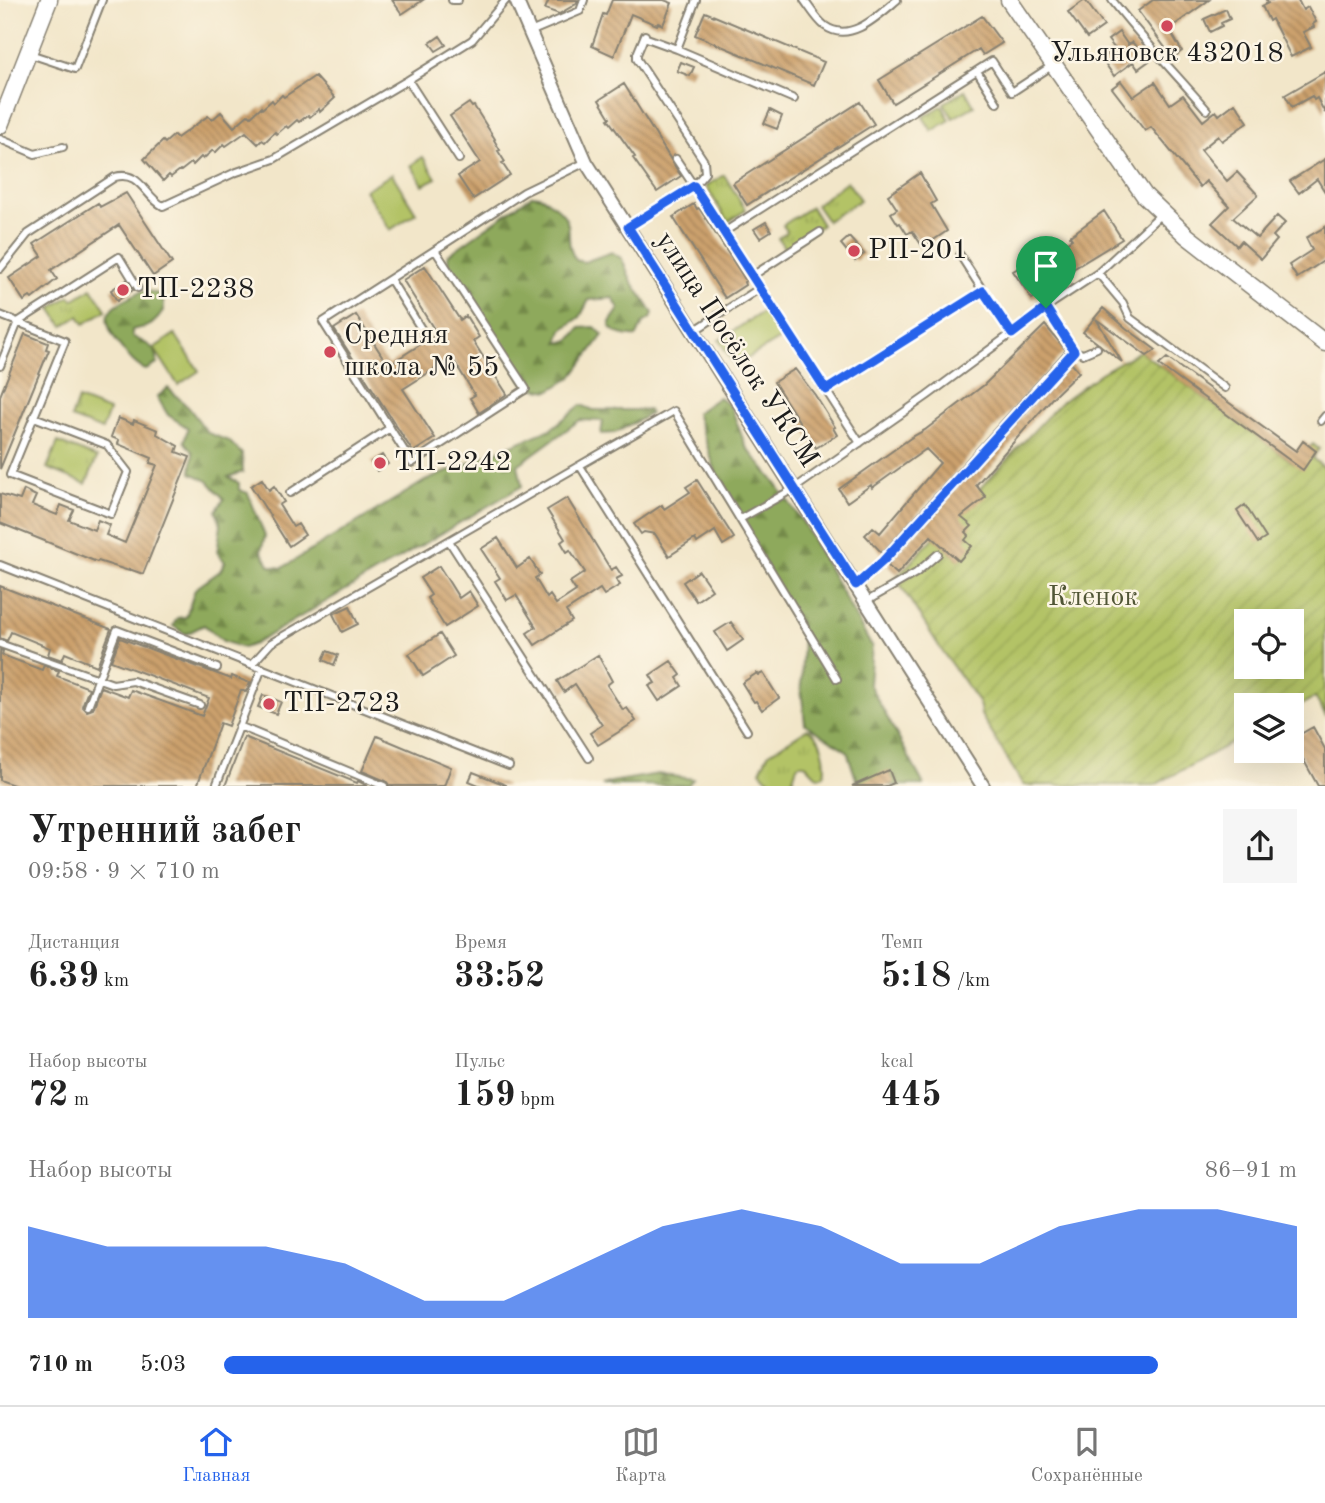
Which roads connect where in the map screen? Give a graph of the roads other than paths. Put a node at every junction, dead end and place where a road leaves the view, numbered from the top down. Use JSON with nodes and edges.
{"nodes":[{"id":1,"x":49,"y":0,"type":"edge"},
{"id":2,"x":102,"y":0,"type":"edge"},
{"id":3,"x":452,"y":0,"type":"edge"},
{"id":4,"x":458,"y":0,"type":"edge"},
{"id":5,"x":506,"y":0,"type":"edge"},
{"id":6,"x":516,"y":0,"type":"edge"},
{"id":7,"x":584,"y":0,"type":"edge"},
{"id":8,"x":696,"y":0,"type":"edge"},
{"id":9,"x":804,"y":0,"type":"edge"},
{"id":10,"x":897,"y":0,"type":"edge"},
{"id":11,"x":1010,"y":0,"type":"edge"},
{"id":12,"x":1021,"y":0,"type":"edge"},
{"id":13,"x":1112,"y":0,"type":"edge"},
{"id":14,"x":530,"y":32,"type":"junction"},
{"id":15,"x":677,"y":49,"type":"junction"},
{"id":16,"x":28,"y":54,"type":"junction"},
{"id":17,"x":1055,"y":64,"type":"junction"},
{"id":18,"x":977,"y":71,"type":"junction"},
{"id":19,"x":408,"y":80,"type":"junction"},
{"id":20,"x":794,"y":99,"type":"dead end"},
{"id":21,"x":997,"y":103,"type":"dead end"},
{"id":22,"x":1207,"y":110,"type":"dead end"},
{"id":23,"x":0,"y":125,"type":"edge"},
{"id":24,"x":0,"y":138,"type":"edge"},
{"id":25,"x":63,"y":147,"type":"dead end"},
{"id":26,"x":459,"y":159,"type":"dead end"},
{"id":27,"x":677,"y":159,"type":"dead end"},
{"id":28,"x":586,"y":162,"type":"junction"},
{"id":29,"x":694,"y":186,"type":"junction"},
{"id":30,"x":1161,"y":214,"type":"junction"},
{"id":31,"x":628,"y":227,"type":"junction"},
{"id":32,"x":724,"y":232,"type":"junction"},
{"id":33,"x":820,"y":232,"type":"dead end"},
{"id":34,"x":435,"y":250,"type":"junction"},
{"id":35,"x":960,"y":255,"type":"dead end"},
{"id":36,"x":0,"y":270,"type":"edge"},
{"id":37,"x":1098,"y":273,"type":"junction"},
{"id":38,"x":752,"y":276,"type":"junction"},
{"id":39,"x":390,"y":279,"type":"junction"},
{"id":40,"x":138,"y":288,"type":"dead end"},
{"id":41,"x":760,"y":288,"type":"junction"},
{"id":42,"x":983,"y":291,"type":"junction"},
{"id":43,"x":1046,"y":308,"type":"junction"},
{"id":44,"x":0,"y":315,"type":"edge"},
{"id":45,"x":18,"y":322,"type":"junction"},
{"id":46,"x":694,"y":331,"type":"junction"},
{"id":47,"x":1012,"y":334,"type":"junction"},
{"id":48,"x":425,"y":335,"type":"dead end"},
{"id":49,"x":1325,"y":344,"type":"edge"},
{"id":50,"x":1097,"y":348,"type":"dead end"},
{"id":51,"x":1074,"y":351,"type":"junction"},
{"id":52,"x":0,"y":366,"type":"edge"},
{"id":53,"x":1225,"y":388,"type":"dead end"},
{"id":54,"x":826,"y":390,"type":"junction"},
{"id":55,"x":34,"y":417,"type":"junction"},
{"id":56,"x":390,"y":428,"type":"junction"},
{"id":57,"x":860,"y":443,"type":"junction"},
{"id":58,"x":580,"y":466,"type":"junction"},
{"id":59,"x":795,"y":488,"type":"junction"},
{"id":60,"x":290,"y":493,"type":"dead end"},
{"id":61,"x":740,"y":519,"type":"junction"},
{"id":62,"x":449,"y":541,"type":"junction"},
{"id":63,"x":938,"y":554,"type":"dead end"},
{"id":64,"x":0,"y":565,"type":"edge"},
{"id":65,"x":856,"y":585,"type":"junction"},
{"id":66,"x":867,"y":601,"type":"junction"},
{"id":67,"x":0,"y":643,"type":"edge"},
{"id":68,"x":252,"y":664,"type":"junction"},
{"id":69,"x":217,"y":668,"type":"dead end"},
{"id":70,"x":262,"y":668,"type":"junction"},
{"id":71,"x":99,"y":679,"type":"junction"},
{"id":72,"x":837,"y":679,"type":"dead end"},
{"id":73,"x":200,"y":705,"type":"dead end"},
{"id":74,"x":88,"y":706,"type":"dead end"},
{"id":75,"x":239,"y":726,"type":"junction"},
{"id":76,"x":747,"y":731,"type":"dead end"},
{"id":77,"x":589,"y":758,"type":"dead end"},
{"id":78,"x":509,"y":766,"type":"dead end"},
{"id":79,"x":216,"y":786,"type":"edge"},
{"id":80,"x":384,"y":786,"type":"edge"},
{"id":81,"x":983,"y":786,"type":"edge"}],
"edges":[{"from":1,"to":16,"type":"main road"},
{"from":2,"to":16,"type":"lane"},
{"from":3,"to":4,"type":"lane"},
{"from":5,"to":19,"type":"lane"},
{"from":6,"to":14,"type":"street","name":"улица Посёлок УКСМ"},
{"from":7,"to":14,"type":"lane"},
{"from":8,"to":15,"type":"lane"},
{"from":9,"to":10,"type":"lane"},
{"from":11,"to":12,"type":"street"},
{"from":11,"to":17,"type":"main road"},
{"from":13,"to":22,"type":"lane"},
{"from":14,"to":28,"type":"street","name":"улица Посёлок УКСМ"},
{"from":15,"to":20,"type":"lane"},
{"from":15,"to":29,"type":"lane"},
{"from":16,"to":23,"type":"main road"},
{"from":17,"to":18,"type":"lane"},
{"from":17,"to":30,"type":"main road"},
{"from":18,"to":21,"type":"lane"},
{"from":18,"to":32,"type":"lane"},
{"from":19,"to":26,"type":"lane"},
{"from":19,"to":36,"type":"lane"},
{"from":24,"to":25,"type":"lane"},
{"from":27,"to":29,"type":"lane"},
{"from":28,"to":31,"type":"street","name":"улица Посёлок УКСМ"},
{"from":28,"to":34,"type":"lane"},
{"from":29,"to":31,"type":"lane"},
{"from":29,"to":32,"type":"lane"},
{"from":30,"to":37,"type":"lane"},
{"from":30,"to":49,"type":"main road"},
{"from":31,"to":46,"type":"street","name":"улица Посёлок УКСМ"},
{"from":32,"to":38,"type":"lane"},
{"from":33,"to":38,"type":"lane"},
{"from":34,"to":39,"type":"lane"},
{"from":34,"to":56,"type":"lane"},
{"from":35,"to":42,"type":"lane"},
{"from":37,"to":43,"type":"lane"},
{"from":37,"to":53,"type":"lane"},
{"from":38,"to":41,"type":"lane"},
{"from":39,"to":48,"type":"lane"},
{"from":39,"to":56,"type":"lane"},
{"from":40,"to":45,"type":"lane"},
{"from":41,"to":46,"type":"lane"},
{"from":41,"to":54,"type":"lane"},
{"from":42,"to":47,"type":"lane"},
{"from":42,"to":54,"type":"lane"},
{"from":43,"to":47,"type":"lane"},
{"from":43,"to":51,"type":"lane"},
{"from":44,"to":45,"type":"lane"},
{"from":45,"to":52,"type":"lane"},
{"from":45,"to":55,"type":"lane"},
{"from":46,"to":59,"type":"street","name":"улица Посёлок УКСМ"},
{"from":47,"to":57,"type":"lane"},
{"from":50,"to":51,"type":"lane"},
{"from":51,"to":65,"type":"lane"},
{"from":54,"to":57,"type":"lane"},
{"from":55,"to":55,"type":"lane"},
{"from":56,"to":60,"type":"lane"},
{"from":57,"to":59,"type":"lane"},
{"from":58,"to":61,"type":"lane"},
{"from":58,"to":62,"type":"lane"},
{"from":58,"to":76,"type":"lane"},
{"from":59,"to":61,"type":"lane"},
{"from":59,"to":65,"type":"street","name":"улица Посёлок УКСМ"},
{"from":61,"to":72,"type":"lane"},
{"from":62,"to":68,"type":"lane"},
{"from":62,"to":77,"type":"lane"},
{"from":63,"to":66,"type":"lane"},
{"from":64,"to":68,"type":"lane"},
{"from":65,"to":66,"type":"street","name":"улица Посёлок УКСМ"},
{"from":66,"to":81,"type":"street","name":"улица Посёлок УКСМ"},
{"from":67,"to":71,"type":"lane"},
{"from":68,"to":70,"type":"lane"},
{"from":69,"to":71,"type":"lane"},
{"from":70,"to":75,"type":"lane"},
{"from":70,"to":78,"type":"lane"},
{"from":71,"to":73,"type":"lane"},
{"from":71,"to":74,"type":"lane"},
{"from":75,"to":79,"type":"lane"},
{"from":75,"to":80,"type":"lane"}]}
